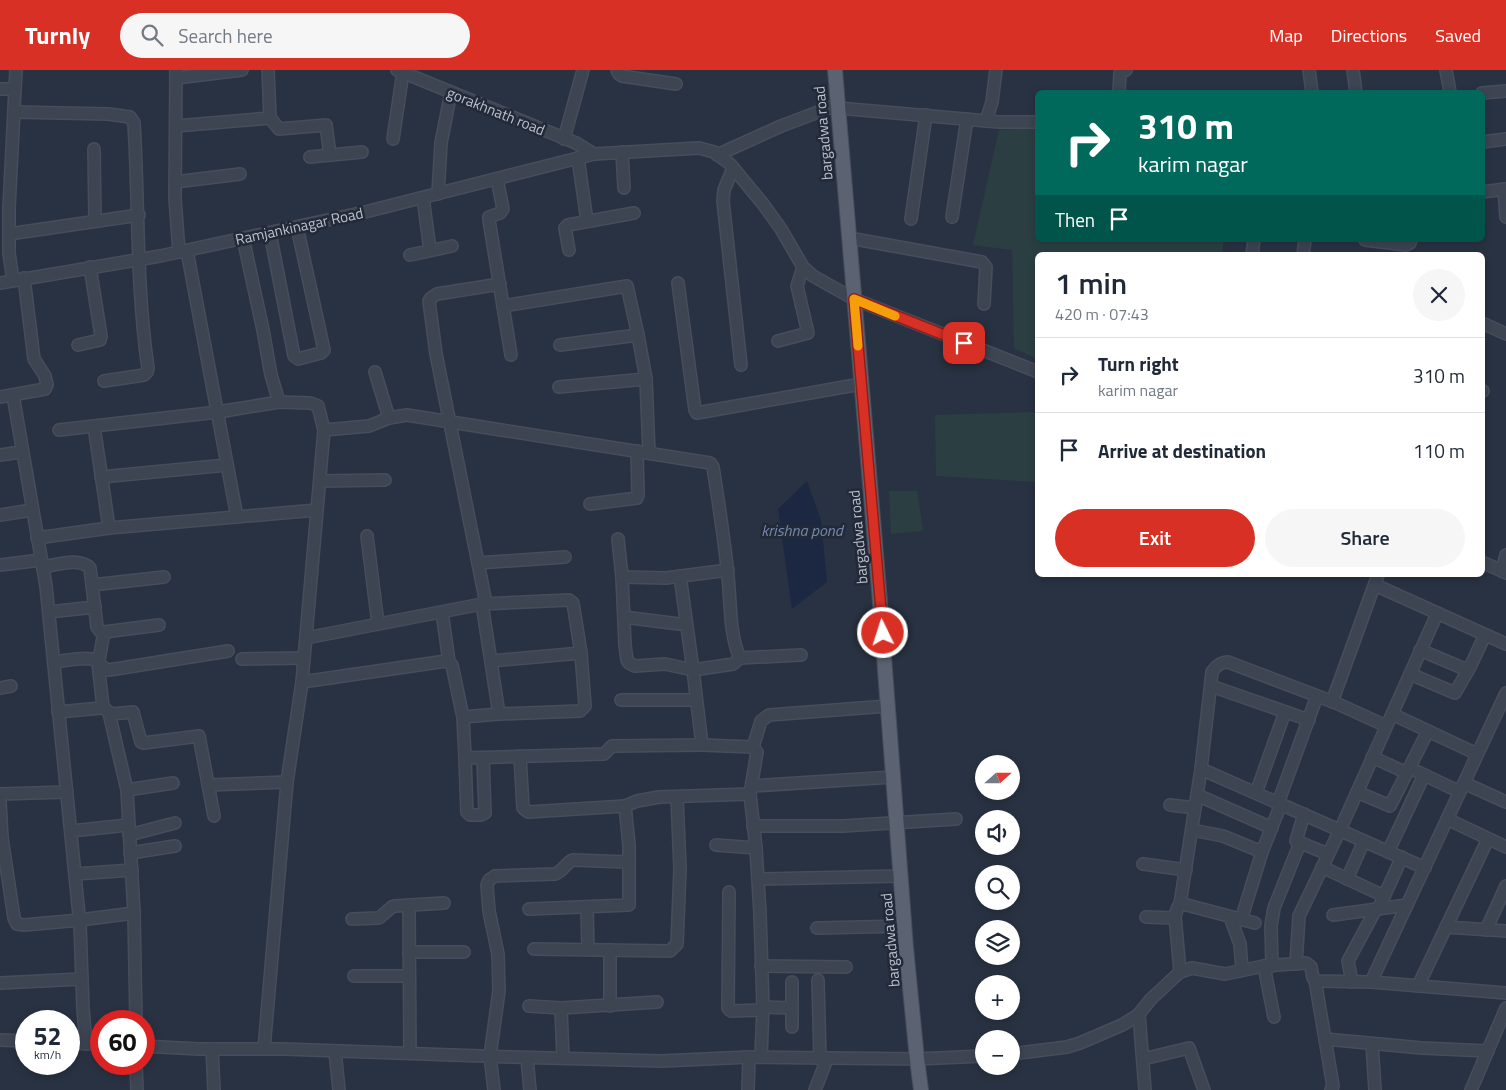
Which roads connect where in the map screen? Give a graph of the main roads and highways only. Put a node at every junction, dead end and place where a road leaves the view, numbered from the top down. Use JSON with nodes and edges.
{"nodes":[{"id":1,"x":834,"y":70,"type":"edge"},
{"id":2,"x":921,"y":1090,"type":"edge"}],
"edges":[{"from":1,"to":2,"type":"main road","name":"bargadwa road"}]}
